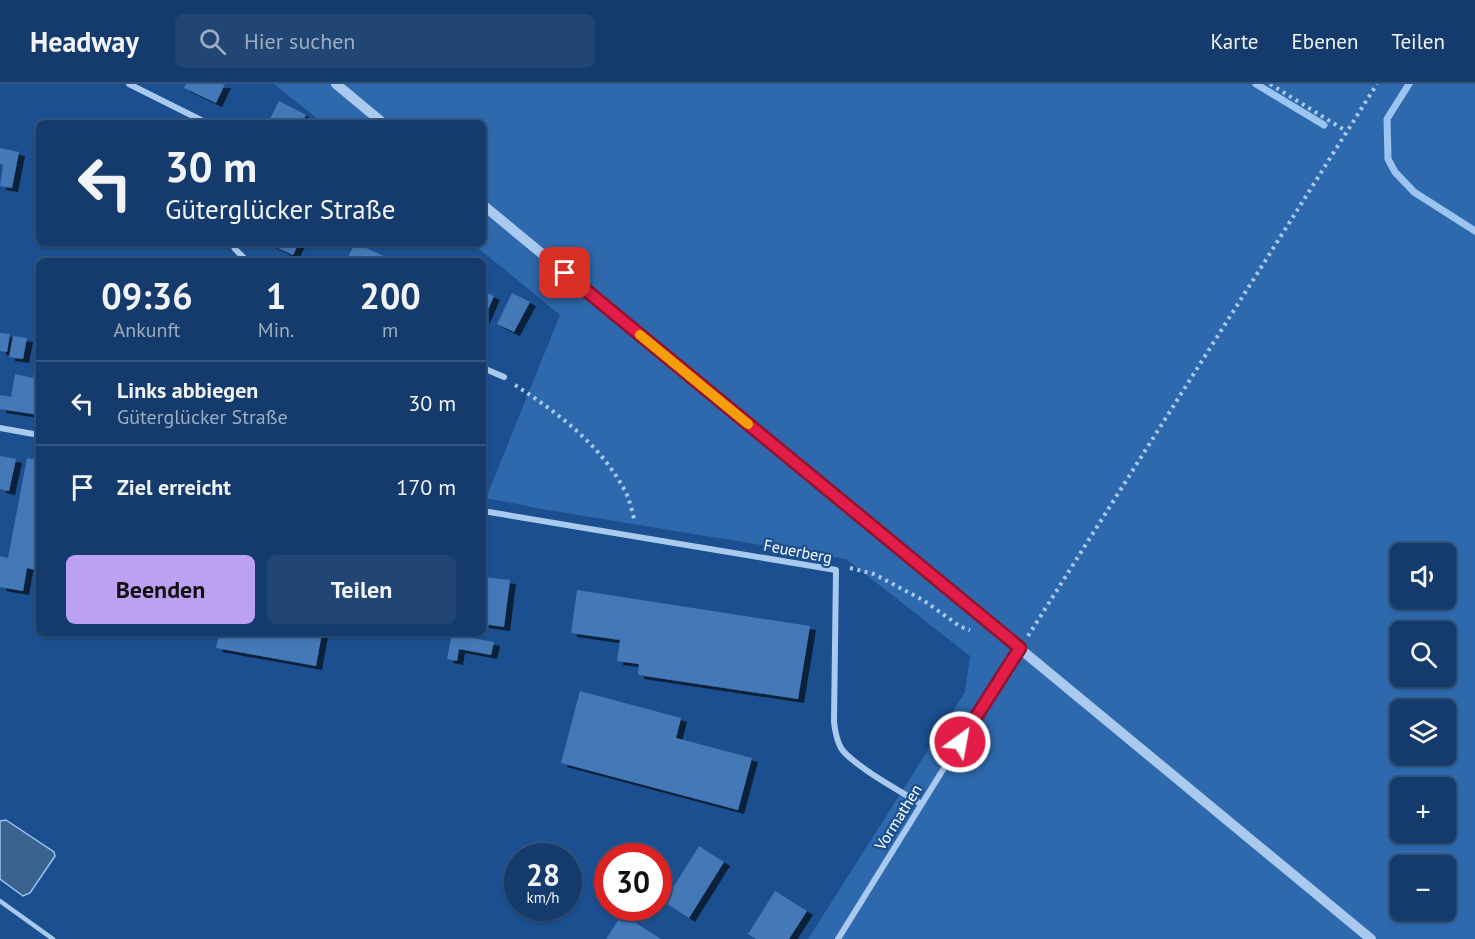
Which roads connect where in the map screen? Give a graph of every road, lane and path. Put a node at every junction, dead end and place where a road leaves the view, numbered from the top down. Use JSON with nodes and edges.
{"nodes":[{"id":1,"x":129,"y":84,"type":"edge"},
{"id":2,"x":336,"y":84,"type":"edge"},
{"id":3,"x":1270,"y":84,"type":"edge"},
{"id":4,"x":1377,"y":84,"type":"edge"},
{"id":5,"x":201,"y":120,"type":"edge"},
{"id":6,"x":379,"y":120,"type":"edge"},
{"id":7,"x":1347,"y":131,"type":"junction"},
{"id":8,"x":486,"y":208,"type":"edge"},
{"id":9,"x":234,"y":246,"type":"edge"},
{"id":10,"x":244,"y":258,"type":"edge"},
{"id":11,"x":486,"y":369,"type":"edge"},
{"id":12,"x":504,"y":377,"type":"joint"},
{"id":13,"x":0,"y":428,"type":"edge"},
{"id":14,"x":36,"y":434,"type":"edge"},
{"id":15,"x":486,"y":511,"type":"edge"},
{"id":16,"x":640,"y":537,"type":"junction"},
{"id":17,"x":836,"y":570,"type":"junction"},
{"id":18,"x":970,"y":631,"type":"dead end"},
{"id":19,"x":1020,"y":648,"type":"junction"},
{"id":20,"x":921,"y":804,"type":"junction"},
{"id":21,"x":0,"y":901,"type":"edge"},
{"id":22,"x":53,"y":939,"type":"edge"},
{"id":23,"x":838,"y":939,"type":"edge"},
{"id":24,"x":1371,"y":939,"type":"edge"}],
"edges":[{"from":1,"to":5,"type":"street"},
{"from":2,"to":6,"type":"street"},
{"from":3,"to":7,"type":"path"},
{"from":4,"to":7,"type":"path"},
{"from":7,"to":19,"type":"path"},
{"from":8,"to":19,"type":"street"},
{"from":9,"to":10,"type":"street"},
{"from":11,"to":12,"type":"street"},
{"from":12,"to":16,"type":"path"},
{"from":13,"to":14,"type":"street"},
{"from":15,"to":16,"type":"street","name":"Feuerberg"},
{"from":16,"to":17,"type":"street","name":"Feuerberg"},
{"from":17,"to":18,"type":"path"},
{"from":17,"to":20,"type":"street","name":"Feuerberg"},
{"from":19,"to":20,"type":"street","name":"Vormathen"},
{"from":19,"to":24,"type":"street"},
{"from":20,"to":23,"type":"street","name":"Vormathen"},
{"from":21,"to":22,"type":"lane"}]}
